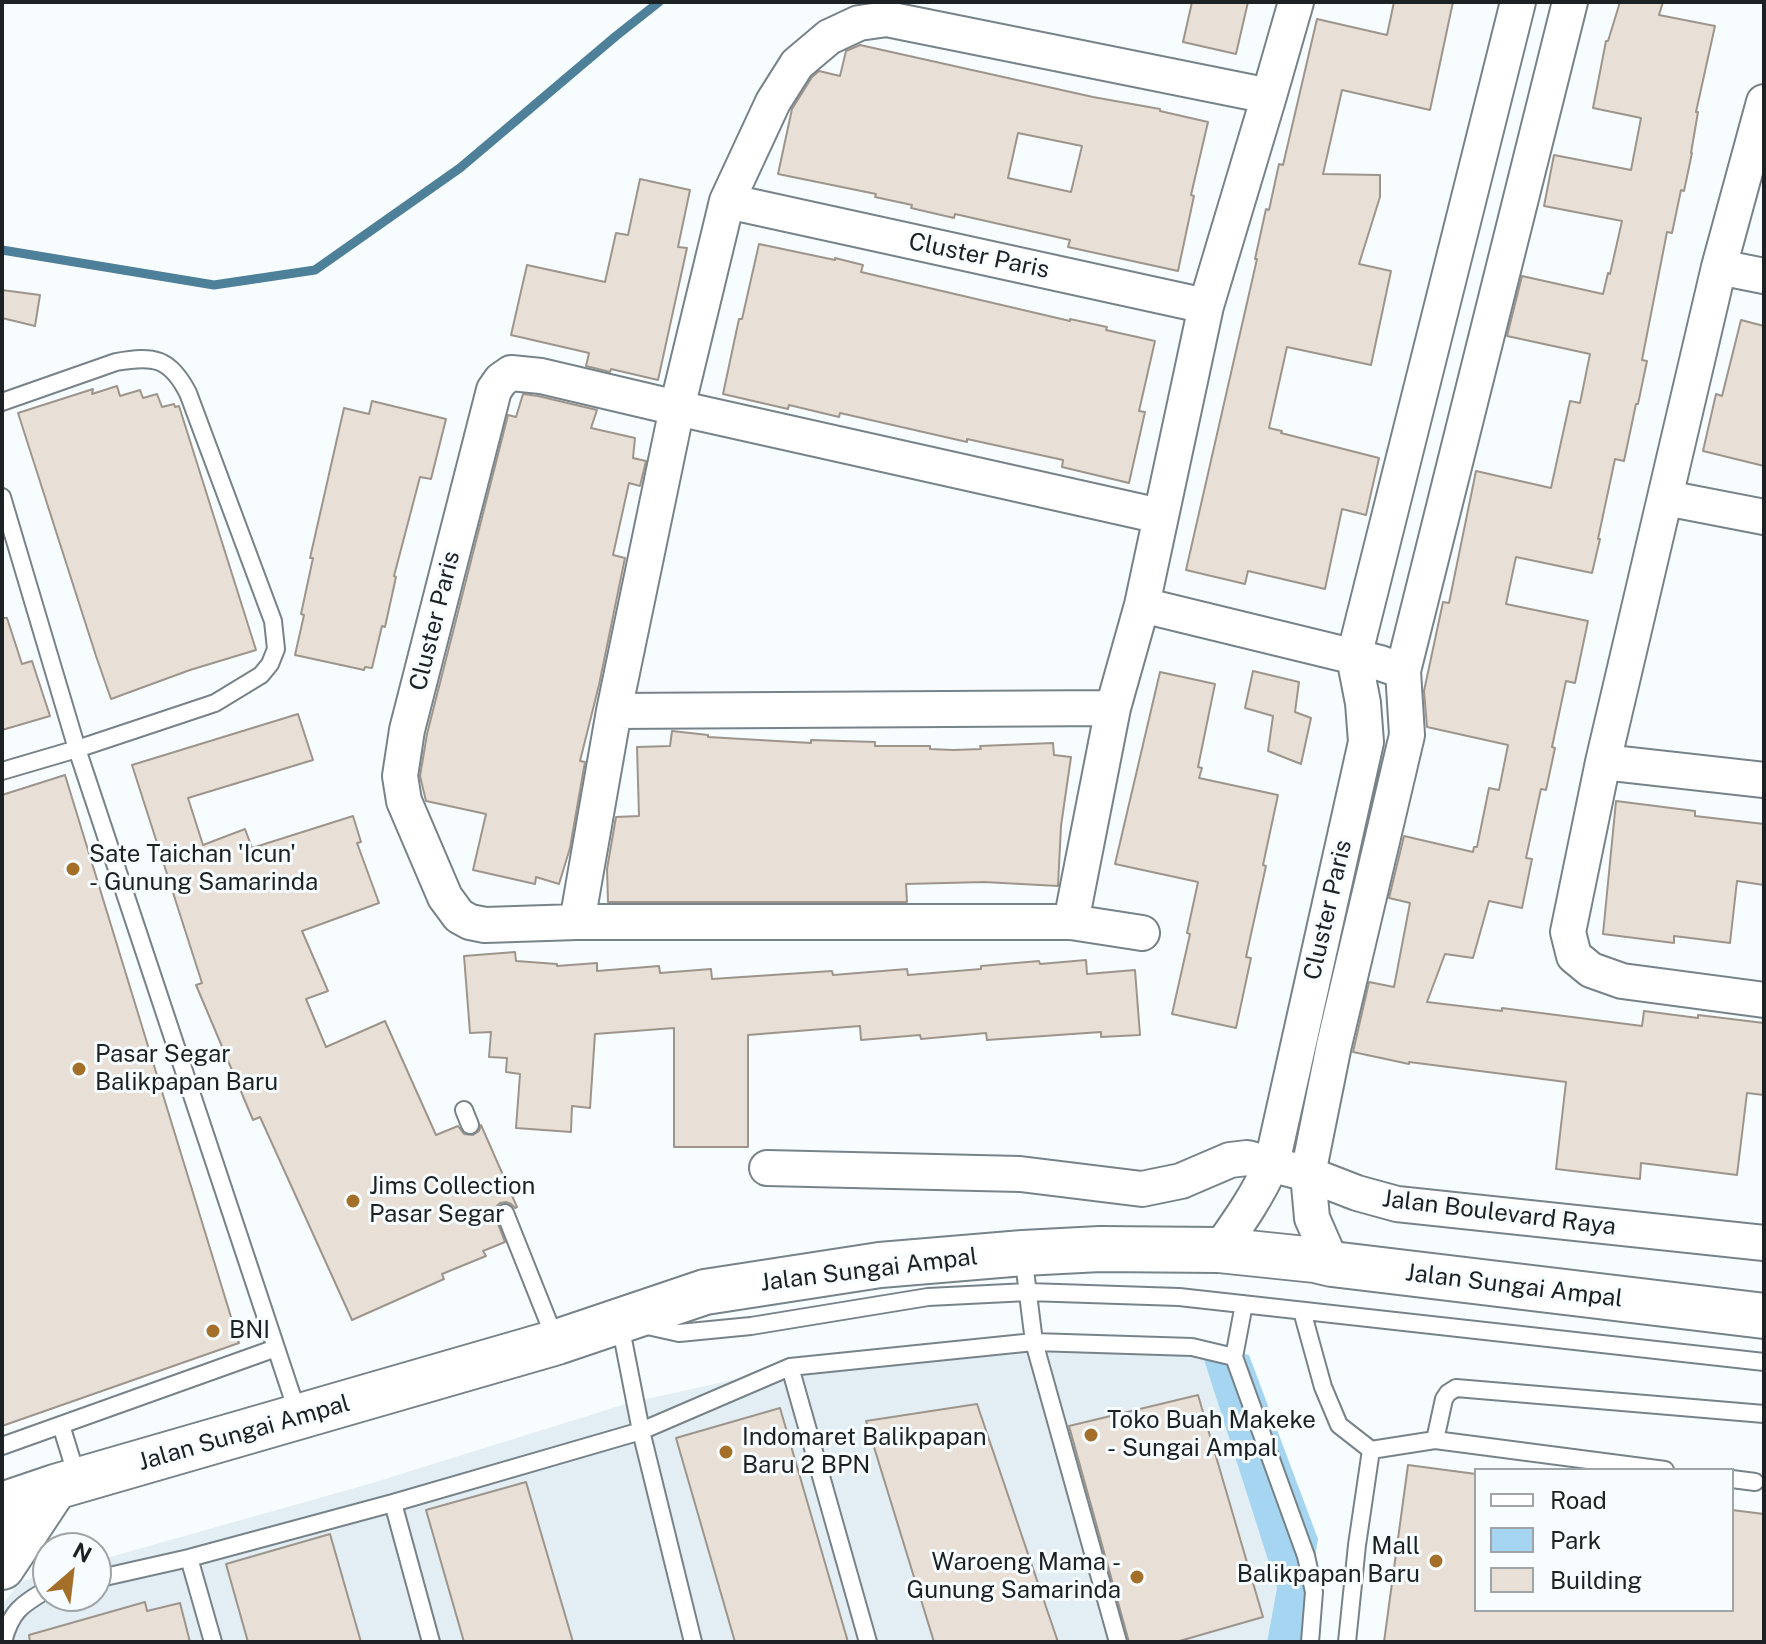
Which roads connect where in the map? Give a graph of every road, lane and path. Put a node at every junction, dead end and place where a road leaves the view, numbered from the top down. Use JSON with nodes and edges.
{"nodes":[{"id":1,"x":1296,"y":2,"type":"edge"},
{"id":2,"x":1518,"y":2,"type":"edge"},
{"id":3,"x":1570,"y":2,"type":"edge"},
{"id":4,"x":1269,"y":96,"type":"junction"},
{"id":5,"x":1764,"y":102,"type":"edge"},
{"id":6,"x":727,"y":201,"type":"junction"},
{"id":7,"x":1719,"y":267,"type":"junction"},
{"id":8,"x":1764,"y":276,"type":"edge"},
{"id":9,"x":1206,"y":306,"type":"junction"},
{"id":10,"x":2,"y":402,"type":"edge"},
{"id":11,"x":677,"y":408,"type":"junction"},
{"id":12,"x":2,"y":497,"type":"edge"},
{"id":13,"x":1666,"y":498,"type":"junction"},
{"id":14,"x":1160,"y":516,"type":"junction"},
{"id":15,"x":1764,"y":517,"type":"edge"},
{"id":16,"x":1142,"y":605,"type":"junction"},
{"id":17,"x":1354,"y":657,"type":"junction"},
{"id":18,"x":1403,"y":671,"type":"junction"},
{"id":19,"x":1113,"y":708,"type":"junction"},
{"id":20,"x":614,"y":711,"type":"junction"},
{"id":21,"x":77,"y":749,"type":"junction"},
{"id":22,"x":1603,"y":762,"type":"junction"},
{"id":23,"x":2,"y":771,"type":"edge"},
{"id":24,"x":1764,"y":780,"type":"edge"},
{"id":25,"x":577,"y":922,"type":"junction"},
{"id":26,"x":1071,"y":922,"type":"junction"},
{"id":27,"x":1142,"y":933,"type":"dead end"},
{"id":28,"x":1764,"y":1000,"type":"edge"},
{"id":29,"x":1299,"y":1040,"type":"junction"},
{"id":30,"x":1334,"y":1045,"type":"junction"},
{"id":31,"x":1310,"y":1162,"type":"junction"},
{"id":32,"x":1272,"y":1163,"type":"junction"},
{"id":33,"x":767,"y":1168,"type":"dead end"},
{"id":34,"x":505,"y":1213,"type":"dead end"},
{"id":35,"x":1764,"y":1243,"type":"edge"},
{"id":36,"x":1219,"y":1250,"type":"junction"},
{"id":37,"x":1332,"y":1264,"type":"junction"},
{"id":38,"x":1025,"y":1272,"type":"junction"},
{"id":39,"x":1244,"y":1304,"type":"junction"},
{"id":40,"x":1302,"y":1311,"type":"junction"},
{"id":41,"x":1764,"y":1316,"type":"edge"},
{"id":42,"x":619,"y":1321,"type":"junction"},
{"id":43,"x":557,"y":1342,"type":"junction"},
{"id":44,"x":1034,"y":1342,"type":"junction"},
{"id":45,"x":276,"y":1348,"type":"junction"},
{"id":46,"x":1234,"y":1357,"type":"junction"},
{"id":47,"x":1764,"y":1362,"type":"edge"},
{"id":48,"x":790,"y":1367,"type":"junction"},
{"id":49,"x":1764,"y":1414,"type":"edge"},
{"id":50,"x":300,"y":1417,"type":"junction"},
{"id":51,"x":61,"y":1425,"type":"junction"},
{"id":52,"x":641,"y":1431,"type":"junction"},
{"id":53,"x":1435,"y":1440,"type":"junction"},
{"id":54,"x":2,"y":1446,"type":"edge"},
{"id":55,"x":1371,"y":1450,"type":"junction"},
{"id":56,"x":1650,"y":1468,"type":"edge"},
{"id":57,"x":1734,"y":1479,"type":"edge"},
{"id":58,"x":1755,"y":1482,"type":"dead end"},
{"id":59,"x":67,"y":1484,"type":"junction"},
{"id":60,"x":393,"y":1503,"type":"junction"},
{"id":61,"x":2,"y":1505,"type":"edge"},
{"id":62,"x":189,"y":1558,"type":"junction"},
{"id":63,"x":2,"y":1567,"type":"edge"},
{"id":64,"x":112,"y":1575,"type":"edge"},
{"id":65,"x":32,"y":1599,"type":"edge"},
{"id":66,"x":3,"y":1642,"type":"edge"},
{"id":67,"x":213,"y":1642,"type":"edge"},
{"id":68,"x":431,"y":1642,"type":"edge"},
{"id":69,"x":693,"y":1642,"type":"edge"},
{"id":70,"x":868,"y":1642,"type":"edge"},
{"id":71,"x":1118,"y":1642,"type":"edge"},
{"id":72,"x":1310,"y":1642,"type":"edge"},
{"id":73,"x":1347,"y":1642,"type":"edge"}],
"edges":[{"from":1,"to":4,"type":"street"},
{"from":2,"to":17,"type":"street","name":"Cluster Paris"},
{"from":3,"to":18,"type":"street","name":"Cluster Paris"},
{"from":4,"to":6,"type":"street"},
{"from":4,"to":9,"type":"street"},
{"from":5,"to":7,"type":"street"},
{"from":6,"to":9,"type":"street","name":"Cluster Paris"},
{"from":6,"to":11,"type":"street"},
{"from":7,"to":8,"type":"street"},
{"from":7,"to":13,"type":"street"},
{"from":9,"to":14,"type":"street"},
{"from":10,"to":21,"type":"lane"},
{"from":11,"to":14,"type":"street","name":"Cluster Paris"},
{"from":11,"to":20,"type":"street"},
{"from":11,"to":25,"type":"street","name":"Cluster Paris"},
{"from":12,"to":21,"type":"lane"},
{"from":13,"to":15,"type":"street"},
{"from":13,"to":22,"type":"street"},
{"from":14,"to":16,"type":"street"},
{"from":16,"to":17,"type":"street"},
{"from":16,"to":19,"type":"street"},
{"from":17,"to":18,"type":"street"},
{"from":17,"to":29,"type":"street","name":"Cluster Paris"},
{"from":18,"to":30,"type":"street","name":"Cluster Paris"},
{"from":19,"to":20,"type":"street"},
{"from":19,"to":26,"type":"street"},
{"from":20,"to":25,"type":"street"},
{"from":21,"to":23,"type":"lane"},
{"from":21,"to":45,"type":"lane"},
{"from":22,"to":24,"type":"street"},
{"from":22,"to":28,"type":"street"},
{"from":25,"to":26,"type":"street","name":"Cluster Paris"},
{"from":26,"to":27,"type":"street","name":"Cluster Paris"},
{"from":29,"to":30,"type":"street"},
{"from":29,"to":32,"type":"street","name":"Cluster Paris"},
{"from":30,"to":31,"type":"street","name":"Cluster Paris"},
{"from":31,"to":32,"type":"street","name":"Jalan Boulevard Raya"},
{"from":31,"to":35,"type":"street","name":"Jalan Boulevard Raya"},
{"from":31,"to":37,"type":"street","name":"Cluster Paris"},
{"from":32,"to":33,"type":"street","name":"Jalan Boulevard Raya"},
{"from":32,"to":36,"type":"street","name":"Cluster Paris"},
{"from":34,"to":43,"type":"lane"},
{"from":36,"to":37,"type":"main road","name":"Jalan Sungai Ampal"},
{"from":36,"to":38,"type":"main road","name":"Jalan Sungai Ampal"},
{"from":37,"to":41,"type":"main road","name":"Jalan Sungai Ampal"},
{"from":38,"to":39,"type":"lane"},
{"from":38,"to":42,"type":"main road","name":"Jalan Sungai Ampal"},
{"from":38,"to":44,"type":"lane"},
{"from":39,"to":40,"type":"lane"},
{"from":39,"to":46,"type":"lane"},
{"from":40,"to":47,"type":"lane"},
{"from":40,"to":55,"type":"lane"},
{"from":42,"to":43,"type":"main road","name":"Jalan Sungai Ampal"},
{"from":42,"to":52,"type":"lane"},
{"from":43,"to":50,"type":"main road","name":"Jalan Sungai Ampal"},
{"from":44,"to":46,"type":"lane"},
{"from":44,"to":48,"type":"lane"},
{"from":44,"to":71,"type":"lane"},
{"from":45,"to":50,"type":"lane"},
{"from":45,"to":51,"type":"lane"},
{"from":46,"to":72,"type":"lane"},
{"from":48,"to":52,"type":"lane"},
{"from":48,"to":70,"type":"lane"},
{"from":49,"to":53,"type":"lane"},
{"from":50,"to":59,"type":"main road","name":"Jalan Sungai Ampal"},
{"from":51,"to":54,"type":"lane"},
{"from":51,"to":59,"type":"lane"},
{"from":52,"to":60,"type":"lane"},
{"from":52,"to":69,"type":"lane"},
{"from":53,"to":55,"type":"lane"},
{"from":53,"to":56,"type":"lane"},
{"from":55,"to":73,"type":"lane"},
{"from":57,"to":58,"type":"lane"},
{"from":59,"to":61,"type":"main road","name":"Jalan Sungai Ampal"},
{"from":59,"to":63,"type":"main road"},
{"from":60,"to":62,"type":"lane"},
{"from":60,"to":68,"type":"lane"},
{"from":62,"to":64,"type":"lane"},
{"from":62,"to":67,"type":"lane"},
{"from":65,"to":66,"type":"lane"}]}
